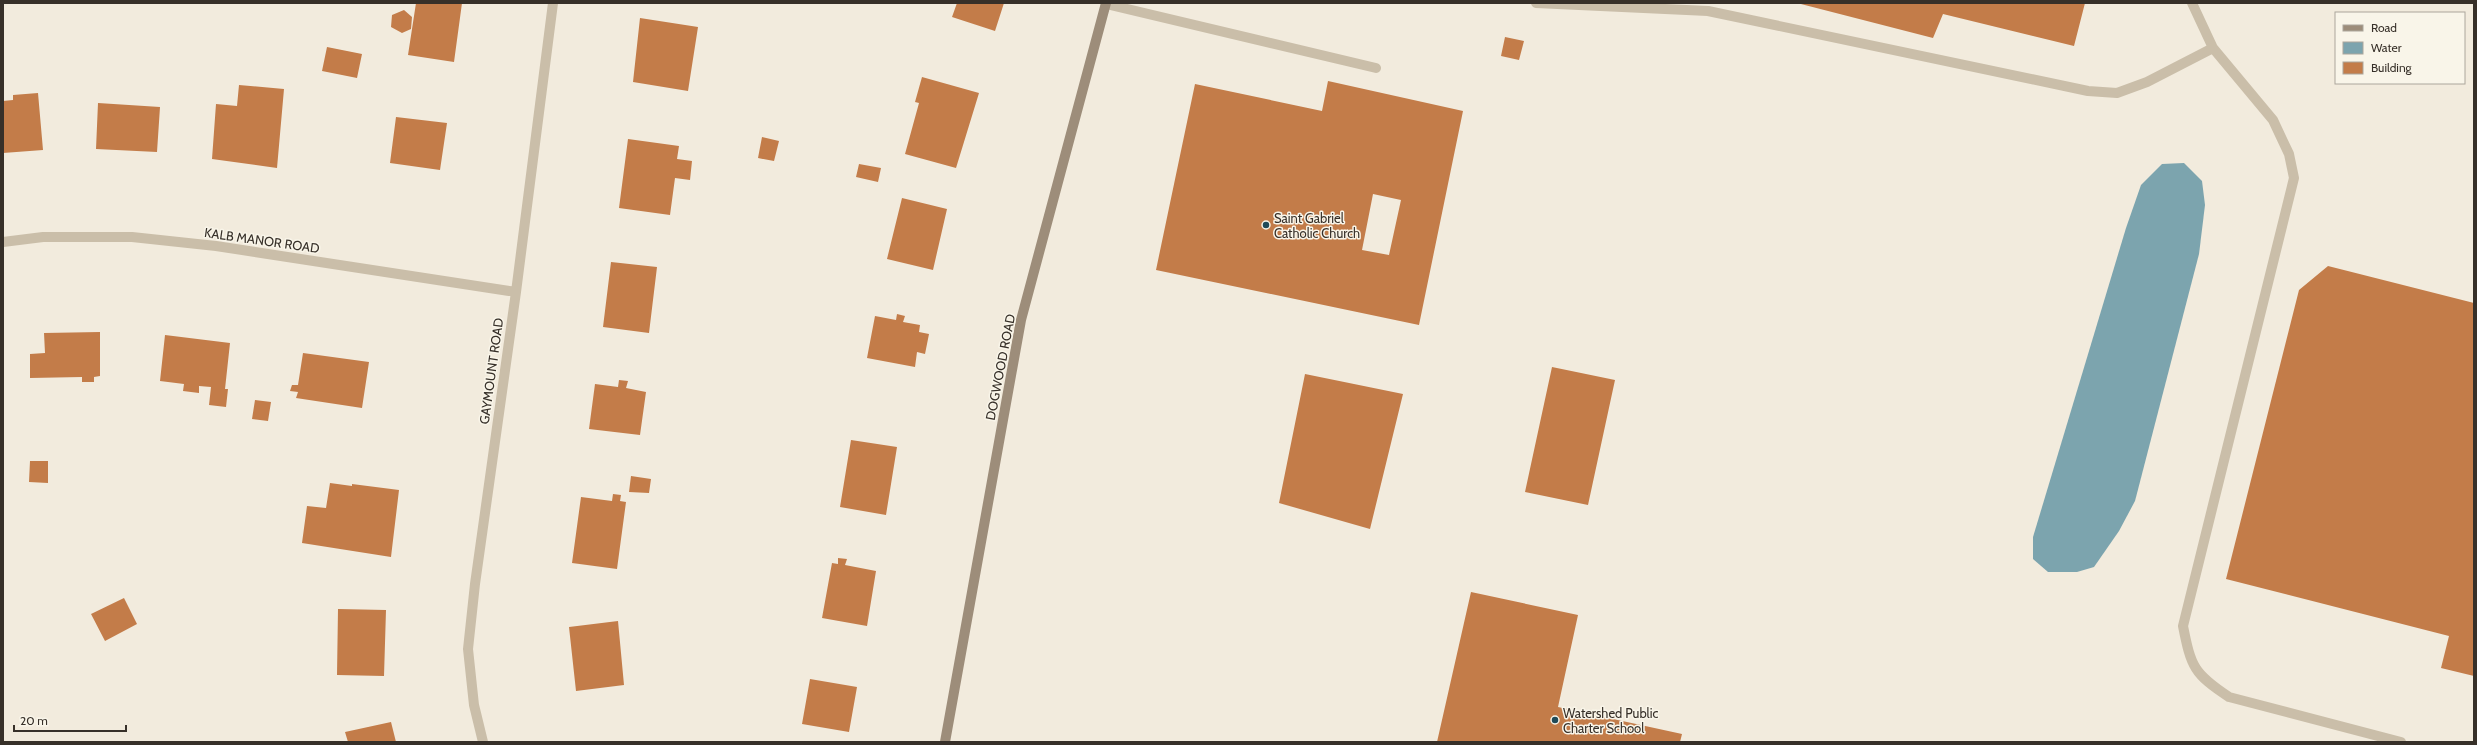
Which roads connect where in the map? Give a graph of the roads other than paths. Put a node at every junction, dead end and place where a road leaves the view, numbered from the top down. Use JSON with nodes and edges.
{"nodes":[{"id":1,"x":553,"y":3,"type":"edge"},
{"id":2,"x":1536,"y":3,"type":"edge"},
{"id":3,"x":2192,"y":3,"type":"edge"},
{"id":4,"x":1106,"y":4,"type":"edge"},
{"id":5,"x":2213,"y":48,"type":"junction"},
{"id":6,"x":1376,"y":68,"type":"dead end"},
{"id":7,"x":3,"y":242,"type":"edge"},
{"id":8,"x":516,"y":292,"type":"junction"},
{"id":9,"x":483,"y":742,"type":"edge"},
{"id":10,"x":945,"y":742,"type":"edge"},
{"id":11,"x":2401,"y":742,"type":"edge"}],
"edges":[{"from":1,"to":8,"type":"street","name":"GAYMOUNT ROAD"},
{"from":2,"to":5,"type":"street"},
{"from":3,"to":5,"type":"street"},
{"from":4,"to":6,"type":"street"},
{"from":4,"to":10,"type":"main road","name":"DOGWOOD ROAD"},
{"from":5,"to":11,"type":"street"},
{"from":7,"to":8,"type":"street","name":"KALB MANOR ROAD"},
{"from":8,"to":9,"type":"street","name":"GAYMOUNT ROAD"}]}
